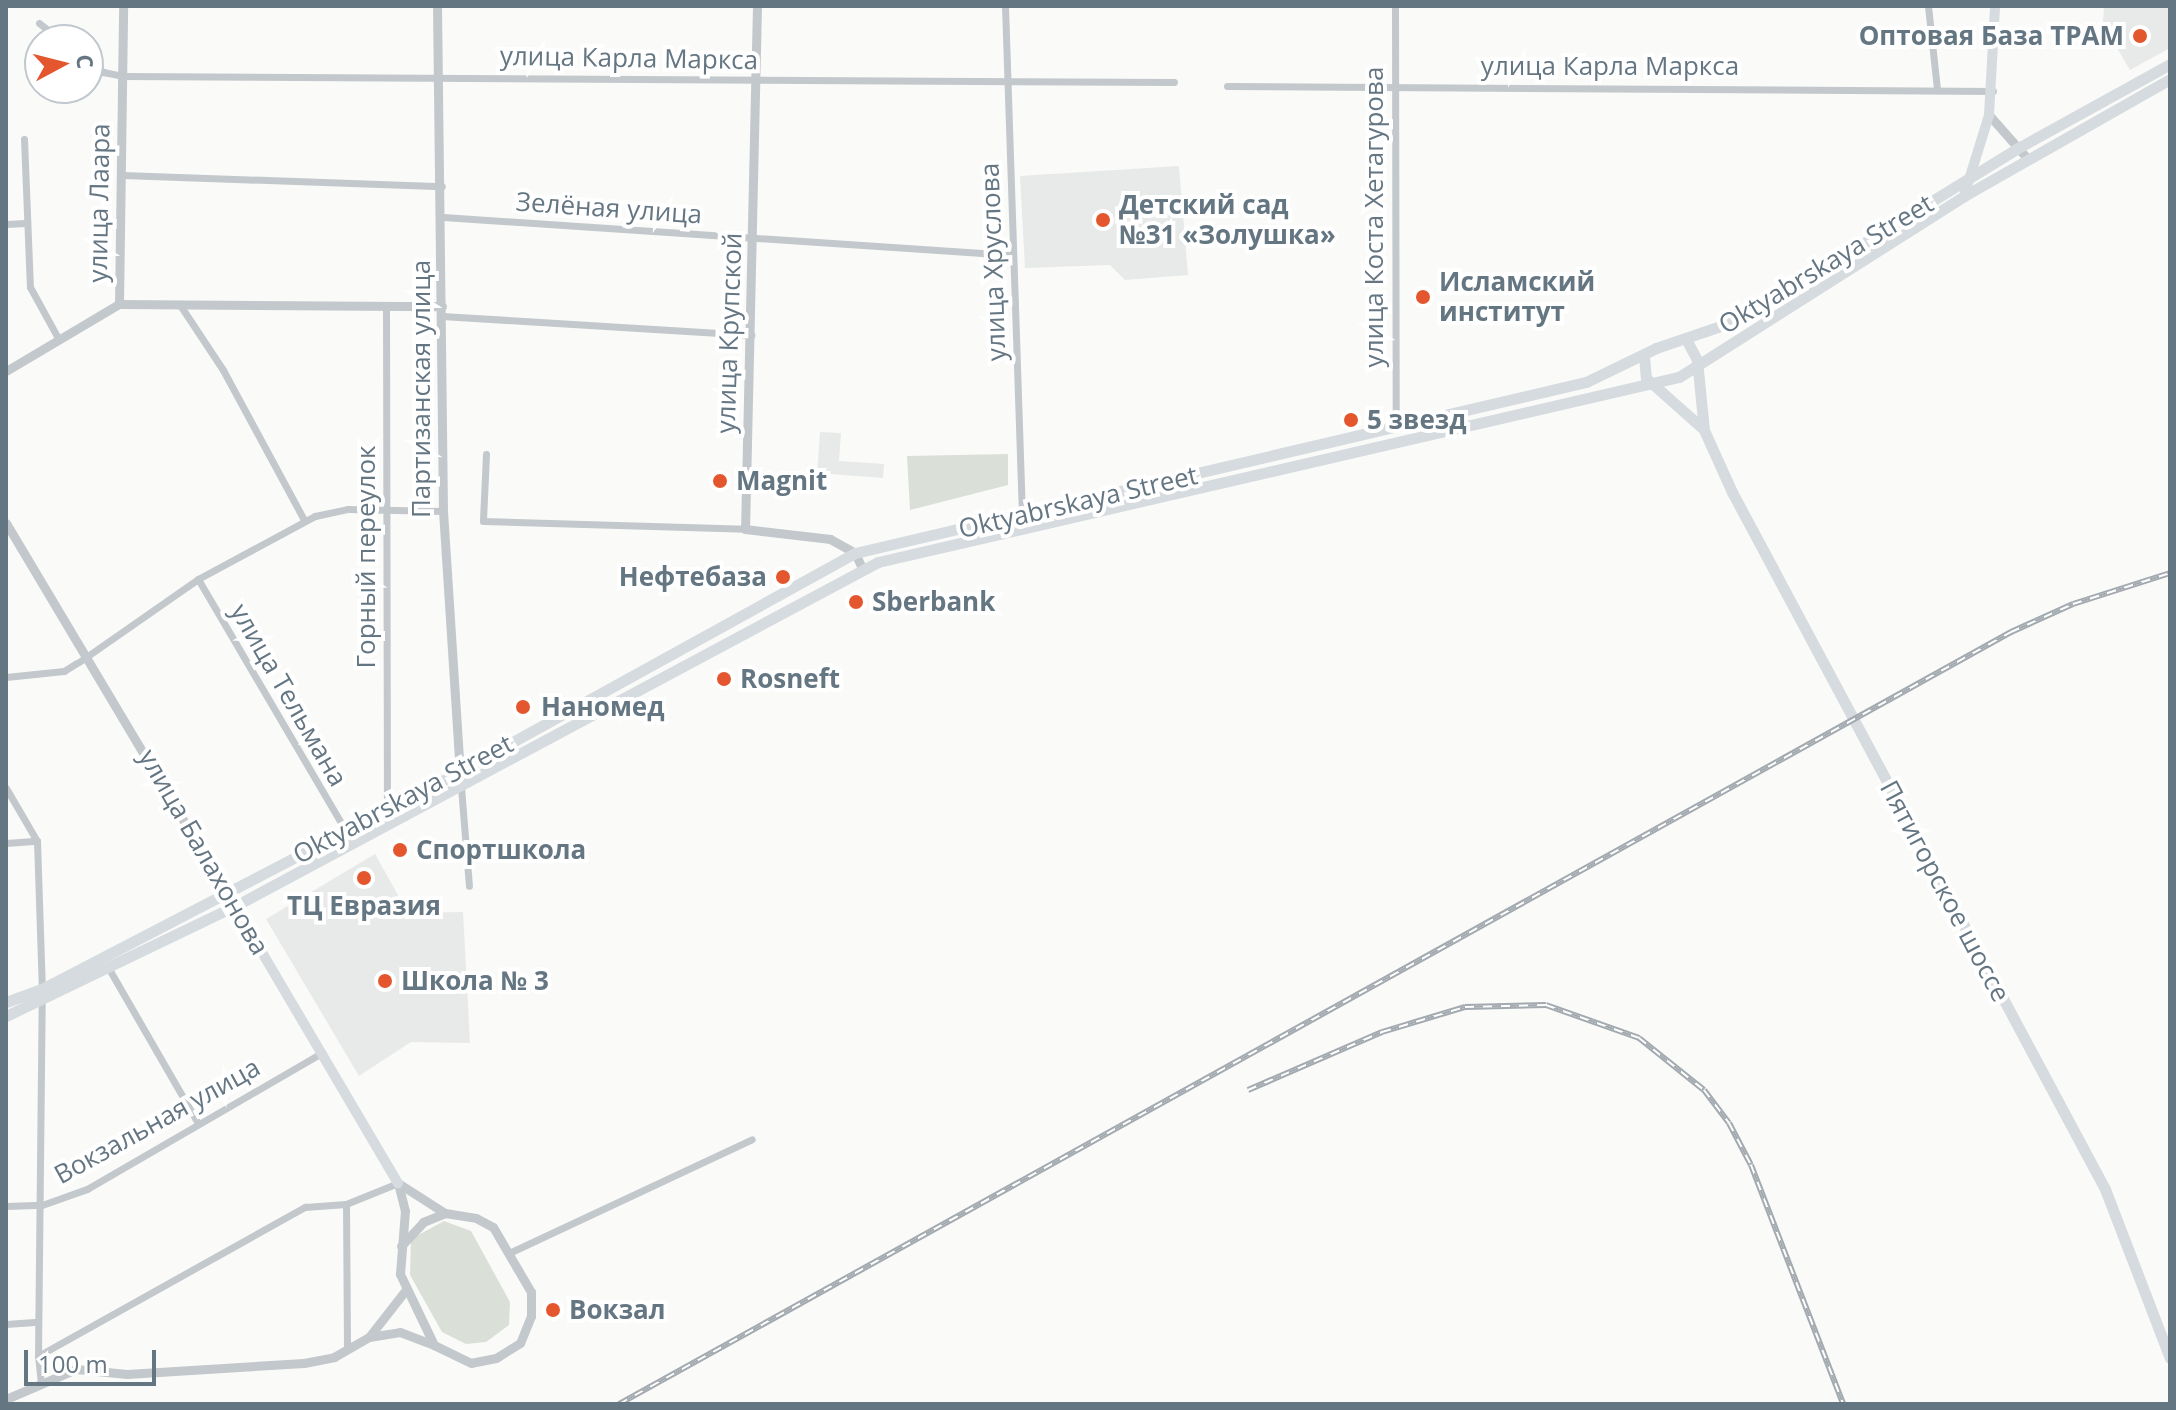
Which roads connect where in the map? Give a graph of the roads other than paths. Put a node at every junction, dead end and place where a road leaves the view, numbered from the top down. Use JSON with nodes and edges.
{"nodes":[{"id":1,"x":123,"y":6,"type":"edge"},
{"id":2,"x":437,"y":6,"type":"edge"},
{"id":3,"x":757,"y":6,"type":"edge"},
{"id":4,"x":1005,"y":6,"type":"edge"},
{"id":5,"x":1395,"y":6,"type":"edge"},
{"id":6,"x":1928,"y":6,"type":"edge"},
{"id":7,"x":1995,"y":6,"type":"edge"},
{"id":8,"x":2170,"y":64,"type":"edge"},
{"id":9,"x":104,"y":72,"type":"edge"},
{"id":10,"x":123,"y":76,"type":"junction"},
{"id":11,"x":438,"y":76,"type":"junction"},
{"id":12,"x":756,"y":79,"type":"junction"},
{"id":13,"x":2170,"y":79,"type":"edge"},
{"id":14,"x":1007,"y":80,"type":"junction"},
{"id":15,"x":1174,"y":82,"type":"dead end"},
{"id":16,"x":1392,"y":85,"type":"junction"},
{"id":17,"x":1227,"y":86,"type":"dead end"},
{"id":18,"x":1937,"y":89,"type":"junction"},
{"id":19,"x":1993,"y":91,"type":"junction"},
{"id":20,"x":1989,"y":115,"type":"junction"},
{"id":21,"x":24,"y":139,"type":"dead end"},
{"id":22,"x":2018,"y":148,"type":"junction"},
{"id":23,"x":2027,"y":158,"type":"junction"},
{"id":24,"x":122,"y":175,"type":"junction"},
{"id":25,"x":1973,"y":175,"type":"junction"},
{"id":26,"x":442,"y":186,"type":"junction"},
{"id":27,"x":1964,"y":196,"type":"junction"},
{"id":28,"x":443,"y":217,"type":"junction"},
{"id":29,"x":26,"y":223,"type":"junction"},
{"id":30,"x":6,"y":224,"type":"edge"},
{"id":31,"x":754,"y":239,"type":"junction"},
{"id":32,"x":1012,"y":255,"type":"junction"},
{"id":33,"x":119,"y":304,"type":"junction"},
{"id":34,"x":180,"y":305,"type":"junction"},
{"id":35,"x":386,"y":306,"type":"junction"},
{"id":36,"x":442,"y":311,"type":"junction"},
{"id":37,"x":751,"y":335,"type":"junction"},
{"id":38,"x":58,"y":338,"type":"junction"},
{"id":39,"x":1687,"y":341,"type":"junction"},
{"id":40,"x":1644,"y":356,"type":"junction"},
{"id":41,"x":1696,"y":365,"type":"junction"},
{"id":42,"x":6,"y":371,"type":"edge"},
{"id":43,"x":1654,"y":382,"type":"junction"},
{"id":44,"x":1396,"y":427,"type":"junction"},
{"id":45,"x":1704,"y":430,"type":"junction"},
{"id":46,"x":486,"y":454,"type":"dead end"},
{"id":47,"x":385,"y":509,"type":"junction"},
{"id":48,"x":443,"y":511,"type":"junction"},
{"id":49,"x":1022,"y":517,"type":"junction"},
{"id":50,"x":304,"y":520,"type":"junction"},
{"id":51,"x":6,"y":523,"type":"edge"},
{"id":52,"x":745,"y":529,"type":"junction"},
{"id":53,"x":855,"y":553,"type":"junction"},
{"id":54,"x":862,"y":568,"type":"junction"},
{"id":55,"x":198,"y":579,"type":"junction"},
{"id":56,"x":88,"y":656,"type":"junction"},
{"id":57,"x":6,"y":677,"type":"edge"},
{"id":58,"x":460,"y":771,"type":"junction"},
{"id":59,"x":461,"y":787,"type":"junction"},
{"id":60,"x":6,"y":788,"type":"edge"},
{"id":61,"x":387,"y":808,"type":"junction"},
{"id":62,"x":345,"y":830,"type":"junction"},
{"id":63,"x":37,"y":841,"type":"junction"},
{"id":64,"x":6,"y":843,"type":"edge"},
{"id":65,"x":469,"y":886,"type":"dead end"},
{"id":66,"x":227,"y":893,"type":"junction"},
{"id":67,"x":235,"y":906,"type":"junction"},
{"id":68,"x":109,"y":969,"type":"junction"},
{"id":69,"x":42,"y":989,"type":"junction"},
{"id":70,"x":6,"y":1002,"type":"edge"},
{"id":71,"x":42,"y":1002,"type":"junction"},
{"id":72,"x":6,"y":1016,"type":"edge"},
{"id":73,"x":322,"y":1053,"type":"junction"},
{"id":74,"x":198,"y":1123,"type":"junction"},
{"id":75,"x":752,"y":1139,"type":"dead end"},
{"id":76,"x":398,"y":1183,"type":"junction"},
{"id":77,"x":346,"y":1204,"type":"junction"},
{"id":78,"x":42,"y":1205,"type":"junction"},
{"id":79,"x":6,"y":1206,"type":"edge"},
{"id":80,"x":445,"y":1213,"type":"junction"},
{"id":81,"x":401,"y":1246,"type":"junction"},
{"id":82,"x":509,"y":1253,"type":"junction"},
{"id":83,"x":405,"y":1291,"type":"junction"},
{"id":84,"x":38,"y":1322,"type":"junction"},
{"id":85,"x":6,"y":1324,"type":"edge"},
{"id":86,"x":369,"y":1337,"type":"junction"},
{"id":87,"x":434,"y":1345,"type":"junction"},
{"id":88,"x":347,"y":1349,"type":"junction"},
{"id":89,"x":38,"y":1356,"type":"junction"},
{"id":90,"x":2170,"y":1358,"type":"edge"},
{"id":91,"x":41,"y":1384,"type":"junction"},
{"id":92,"x":6,"y":1399,"type":"edge"}],
"edges":[{"from":1,"to":10,"type":"street","name":"улица Лаара"},
{"from":2,"to":11,"type":"street","name":"Партизанская улица"},
{"from":3,"to":12,"type":"street","name":"улица Крупской"},
{"from":4,"to":14,"type":"street","name":"улица Хруслова"},
{"from":5,"to":16,"type":"street","name":"улица Коста Хетагурова"},
{"from":6,"to":18,"type":"street"},
{"from":7,"to":19,"type":"main road"},
{"from":8,"to":22,"type":"main road","name":"Oktyabrskaya Street"},
{"from":9,"to":10,"type":"street","name":"улица Карла Маркса"},
{"from":10,"to":11,"type":"street","name":"улица Карла Маркса"},
{"from":10,"to":24,"type":"street","name":"улица Лаара"},
{"from":11,"to":12,"type":"street","name":"улица Карла Маркса"},
{"from":11,"to":26,"type":"street","name":"Партизанская улица"},
{"from":12,"to":14,"type":"street","name":"улица Карла Маркса"},
{"from":12,"to":31,"type":"street","name":"улица Крупской"},
{"from":13,"to":23,"type":"main road","name":"Oktyabrskaya Street"},
{"from":14,"to":15,"type":"street","name":"улица Карла Маркса"},
{"from":14,"to":32,"type":"street","name":"улица Хруслова"},
{"from":16,"to":17,"type":"street","name":"улица Карла Маркса"},
{"from":16,"to":18,"type":"street","name":"улица Карла Маркса"},
{"from":16,"to":44,"type":"street","name":"улица Коста Хетагурова"},
{"from":18,"to":19,"type":"street","name":"улица Карла Маркса"},
{"from":19,"to":20,"type":"main road"},
{"from":20,"to":22,"type":"street"},
{"from":20,"to":25,"type":"main road"},
{"from":21,"to":29,"type":"street"},
{"from":22,"to":23,"type":"street"},
{"from":22,"to":25,"type":"main road","name":"Oktyabrskaya Street"},
{"from":23,"to":27,"type":"main road","name":"Oktyabrskaya Street"},
{"from":24,"to":26,"type":"street"},
{"from":24,"to":33,"type":"street","name":"улица Лаара"},
{"from":25,"to":27,"type":"main road"},
{"from":25,"to":39,"type":"main road","name":"Oktyabrskaya Street"},
{"from":26,"to":28,"type":"street","name":"Партизанская улица"},
{"from":27,"to":41,"type":"main road","name":"Oktyabrskaya Street"},
{"from":28,"to":31,"type":"street","name":"Зелёная улица"},
{"from":28,"to":36,"type":"street","name":"Партизанская улица"},
{"from":29,"to":30,"type":"street"},
{"from":29,"to":38,"type":"street"},
{"from":31,"to":32,"type":"street","name":"Зелёная улица"},
{"from":31,"to":37,"type":"street","name":"улица Крупской"},
{"from":32,"to":49,"type":"street","name":"улица Хруслова"},
{"from":33,"to":34,"type":"street"},
{"from":33,"to":38,"type":"street"},
{"from":34,"to":35,"type":"street"},
{"from":34,"to":50,"type":"street"},
{"from":35,"to":36,"type":"street"},
{"from":35,"to":47,"type":"street","name":"Горный переулок"},
{"from":36,"to":37,"type":"street"},
{"from":36,"to":48,"type":"street","name":"Партизанская улица"},
{"from":37,"to":52,"type":"street","name":"улица Крупской"},
{"from":38,"to":42,"type":"street"},
{"from":39,"to":40,"type":"main road","name":"Oktyabrskaya Street"},
{"from":39,"to":41,"type":"main road","name":"Пятигорское шоссе"},
{"from":40,"to":43,"type":"main road","name":"Пятигорское шоссе"},
{"from":40,"to":44,"type":"main road","name":"Oktyabrskaya Street"},
{"from":41,"to":43,"type":"main road","name":"Oktyabrskaya Street"},
{"from":41,"to":45,"type":"main road","name":"Пятигорское шоссе"},
{"from":43,"to":45,"type":"main road","name":"Пятигорское шоссе"},
{"from":43,"to":54,"type":"main road","name":"Oktyabrskaya Street"},
{"from":44,"to":49,"type":"main road","name":"Oktyabrskaya Street"},
{"from":45,"to":90,"type":"main road","name":"Пятигорское шоссе"},
{"from":46,"to":52,"type":"street"},
{"from":47,"to":48,"type":"street"},
{"from":47,"to":50,"type":"street"},
{"from":47,"to":61,"type":"street","name":"Горный переулок"},
{"from":48,"to":58,"type":"street","name":"Партизанская улица"},
{"from":49,"to":53,"type":"main road","name":"Oktyabrskaya Street"},
{"from":50,"to":55,"type":"street"},
{"from":51,"to":56,"type":"street","name":"улица Балахонова"},
{"from":52,"to":53,"type":"street"},
{"from":53,"to":54,"type":"street"},
{"from":53,"to":58,"type":"main road","name":"Oktyabrskaya Street"},
{"from":54,"to":59,"type":"main road","name":"Oktyabrskaya Street"},
{"from":55,"to":56,"type":"street"},
{"from":55,"to":62,"type":"street","name":"улица Тельмана"},
{"from":56,"to":57,"type":"street"},
{"from":56,"to":66,"type":"street","name":"улица Балахонова"},
{"from":58,"to":61,"type":"main road","name":"Oktyabrskaya Street"},
{"from":59,"to":65,"type":"street"},
{"from":59,"to":67,"type":"main road","name":"Oktyabrskaya Street"},
{"from":60,"to":63,"type":"street"},
{"from":61,"to":62,"type":"main road","name":"Oktyabrskaya Street"},
{"from":62,"to":66,"type":"main road","name":"Oktyabrskaya Street"},
{"from":63,"to":64,"type":"street"},
{"from":63,"to":69,"type":"street"},
{"from":66,"to":67,"type":"main road","name":"улица Балахонова"},
{"from":66,"to":69,"type":"main road","name":"Oktyabrskaya Street"},
{"from":67,"to":68,"type":"main road","name":"Oktyabrskaya Street"},
{"from":67,"to":73,"type":"main road","name":"улица Балахонова"},
{"from":68,"to":71,"type":"main road","name":"Oktyabrskaya Street"},
{"from":68,"to":74,"type":"street"},
{"from":69,"to":70,"type":"main road","name":"Oktyabrskaya Street"},
{"from":71,"to":72,"type":"main road","name":"Oktyabrskaya Street"},
{"from":71,"to":78,"type":"street"},
{"from":73,"to":74,"type":"street","name":"Вокзальная улица"},
{"from":73,"to":76,"type":"main road","name":"улица Балахонова"},
{"from":74,"to":78,"type":"street","name":"Вокзальная улица"},
{"from":75,"to":82,"type":"street"},
{"from":76,"to":77,"type":"street"},
{"from":76,"to":80,"type":"street","name":"улица Балахонова"},
{"from":76,"to":81,"type":"street","name":"улица Балахонова"},
{"from":77,"to":88,"type":"street"},
{"from":77,"to":89,"type":"street"},
{"from":78,"to":79,"type":"street","name":"Вокзальная улица"},
{"from":78,"to":84,"type":"street"},
{"from":80,"to":81,"type":"street"},
{"from":80,"to":82,"type":"street","name":"улица Балахонова"},
{"from":81,"to":83,"type":"street","name":"улица Балахонова"},
{"from":82,"to":87,"type":"street","name":"улица Балахонова"},
{"from":83,"to":86,"type":"street"},
{"from":83,"to":87,"type":"street","name":"улица Балахонова"},
{"from":84,"to":85,"type":"street"},
{"from":84,"to":89,"type":"street"},
{"from":86,"to":87,"type":"street"},
{"from":86,"to":88,"type":"street"},
{"from":88,"to":91,"type":"street"},
{"from":89,"to":91,"type":"street"},
{"from":91,"to":92,"type":"street"}]}
